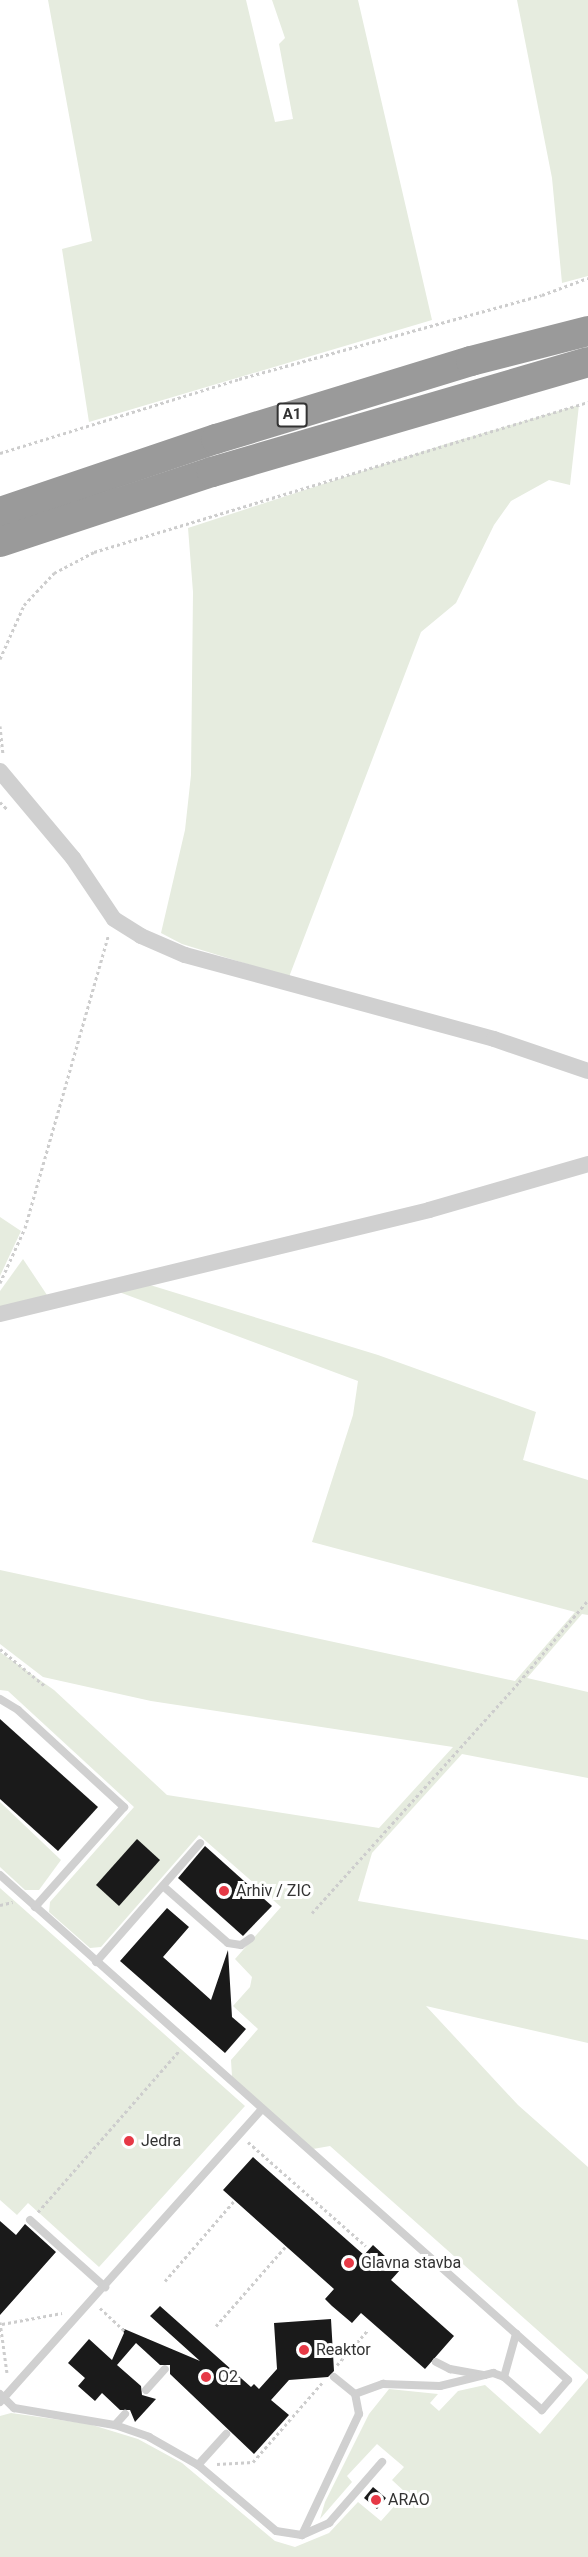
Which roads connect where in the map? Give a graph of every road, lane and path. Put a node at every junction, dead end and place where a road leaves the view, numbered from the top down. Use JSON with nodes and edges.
{"nodes":[{"id":1,"x":588,"y":278,"type":"edge"},
{"id":2,"x":588,"y":331,"type":"edge"},
{"id":3,"x":588,"y":362,"type":"edge"},
{"id":4,"x":588,"y":402,"type":"edge"},
{"id":5,"x":0,"y":453,"type":"edge"},
{"id":6,"x":0,"y":512,"type":"edge"},
{"id":7,"x":0,"y":542,"type":"edge"},
{"id":8,"x":0,"y":659,"type":"edge"},
{"id":9,"x":0,"y":726,"type":"edge"},
{"id":10,"x":3,"y":774,"type":"edge"},
{"id":11,"x":114,"y":919,"type":"junction"},
{"id":12,"x":588,"y":1071,"type":"edge"},
{"id":13,"x":588,"y":1164,"type":"edge"},
{"id":14,"x":0,"y":1283,"type":"edge"},
{"id":15,"x":0,"y":1314,"type":"edge"},
{"id":16,"x":588,"y":1600,"type":"edge"},
{"id":17,"x":0,"y":1649,"type":"edge"},
{"id":18,"x":45,"y":1686,"type":"dead end"},
{"id":19,"x":0,"y":1699,"type":"edge"},
{"id":20,"x":200,"y":1843,"type":"dead end"},
{"id":21,"x":0,"y":1875,"type":"edge"},
{"id":22,"x":163,"y":1886,"type":"junction"},
{"id":23,"x":35,"y":1907,"type":"junction"},
{"id":24,"x":312,"y":1913,"type":"dead end"},
{"id":25,"x":251,"y":1938,"type":"dead end"},
{"id":26,"x":96,"y":1962,"type":"junction"},
{"id":27,"x":187,"y":2043,"type":"junction"},
{"id":28,"x":261,"y":2110,"type":"junction"},
{"id":29,"x":240,"y":2135,"type":"junction"},
{"id":30,"x":235,"y":2200,"type":"dead end"},
{"id":31,"x":30,"y":2220,"type":"joint"},
{"id":32,"x":286,"y":2246,"type":"dead end"},
{"id":33,"x":366,"y":2246,"type":"dead end"},
{"id":34,"x":165,"y":2281,"type":"dead end"},
{"id":35,"x":105,"y":2287,"type":"junction"},
{"id":36,"x":92,"y":2301,"type":"junction"},
{"id":37,"x":86,"y":2308,"type":"junction"},
{"id":38,"x":1,"y":2323,"type":"edge"},
{"id":39,"x":216,"y":2326,"type":"dead end"},
{"id":40,"x":124,"y":2330,"type":"dead end"},
{"id":41,"x":368,"y":2330,"type":"dead end"},
{"id":42,"x":516,"y":2334,"type":"junction"},
{"id":43,"x":436,"y":2362,"type":"dead end"},
{"id":44,"x":165,"y":2369,"type":"dead end"},
{"id":45,"x":332,"y":2374,"type":"junction"},
{"id":46,"x":484,"y":2375,"type":"junction"},
{"id":47,"x":504,"y":2377,"type":"junction"},
{"id":48,"x":146,"y":2390,"type":"dead end"},
{"id":49,"x":355,"y":2394,"type":"junction"},
{"id":50,"x":3,"y":2397,"type":"edge"},
{"id":51,"x":125,"y":2414,"type":"dead end"},
{"id":52,"x":115,"y":2425,"type":"junction"},
{"id":53,"x":226,"y":2433,"type":"dead end"},
{"id":54,"x":382,"y":2462,"type":"dead end"},
{"id":55,"x":198,"y":2465,"type":"junction"},
{"id":56,"x":302,"y":2535,"type":"junction"}],
"edges":[{"from":1,"to":5,"type":"path"},
{"from":2,"to":6,"type":"highway","number":"A1"},
{"from":3,"to":7,"type":"highway","number":"A1"},
{"from":4,"to":8,"type":"path"},
{"from":9,"to":10,"type":"path"},
{"from":10,"to":11,"type":"street"},
{"from":11,"to":12,"type":"street"},
{"from":11,"to":14,"type":"path"},
{"from":13,"to":15,"type":"street"},
{"from":16,"to":24,"type":"path"},
{"from":17,"to":18,"type":"path"},
{"from":19,"to":23,"type":"lane"},
{"from":20,"to":22,"type":"lane"},
{"from":21,"to":23,"type":"lane"},
{"from":22,"to":25,"type":"lane"},
{"from":22,"to":26,"type":"lane"},
{"from":23,"to":26,"type":"lane"},
{"from":26,"to":27,"type":"lane"},
{"from":27,"to":28,"type":"lane"},
{"from":27,"to":31,"type":"path"},
{"from":28,"to":29,"type":"lane"},
{"from":28,"to":42,"type":"lane"},
{"from":29,"to":33,"type":"path"},
{"from":29,"to":35,"type":"lane"},
{"from":30,"to":34,"type":"path"},
{"from":31,"to":35,"type":"lane"},
{"from":32,"to":39,"type":"path"},
{"from":35,"to":36,"type":"lane"},
{"from":36,"to":37,"type":"lane"},
{"from":36,"to":40,"type":"path"},
{"from":37,"to":38,"type":"path"},
{"from":37,"to":50,"type":"lane"},
{"from":38,"to":50,"type":"path"},
{"from":41,"to":45,"type":"path"},
{"from":42,"to":47,"type":"lane"},
{"from":42,"to":47,"type":"lane"},
{"from":43,"to":46,"type":"lane"},
{"from":44,"to":48,"type":"lane"},
{"from":45,"to":49,"type":"lane"},
{"from":45,"to":55,"type":"path"},
{"from":46,"to":47,"type":"lane"},
{"from":46,"to":49,"type":"lane"},
{"from":49,"to":56,"type":"lane"},
{"from":50,"to":52,"type":"lane"},
{"from":51,"to":52,"type":"lane"},
{"from":52,"to":55,"type":"lane"},
{"from":53,"to":55,"type":"lane"},
{"from":54,"to":56,"type":"lane"},
{"from":55,"to":56,"type":"lane"}]}
